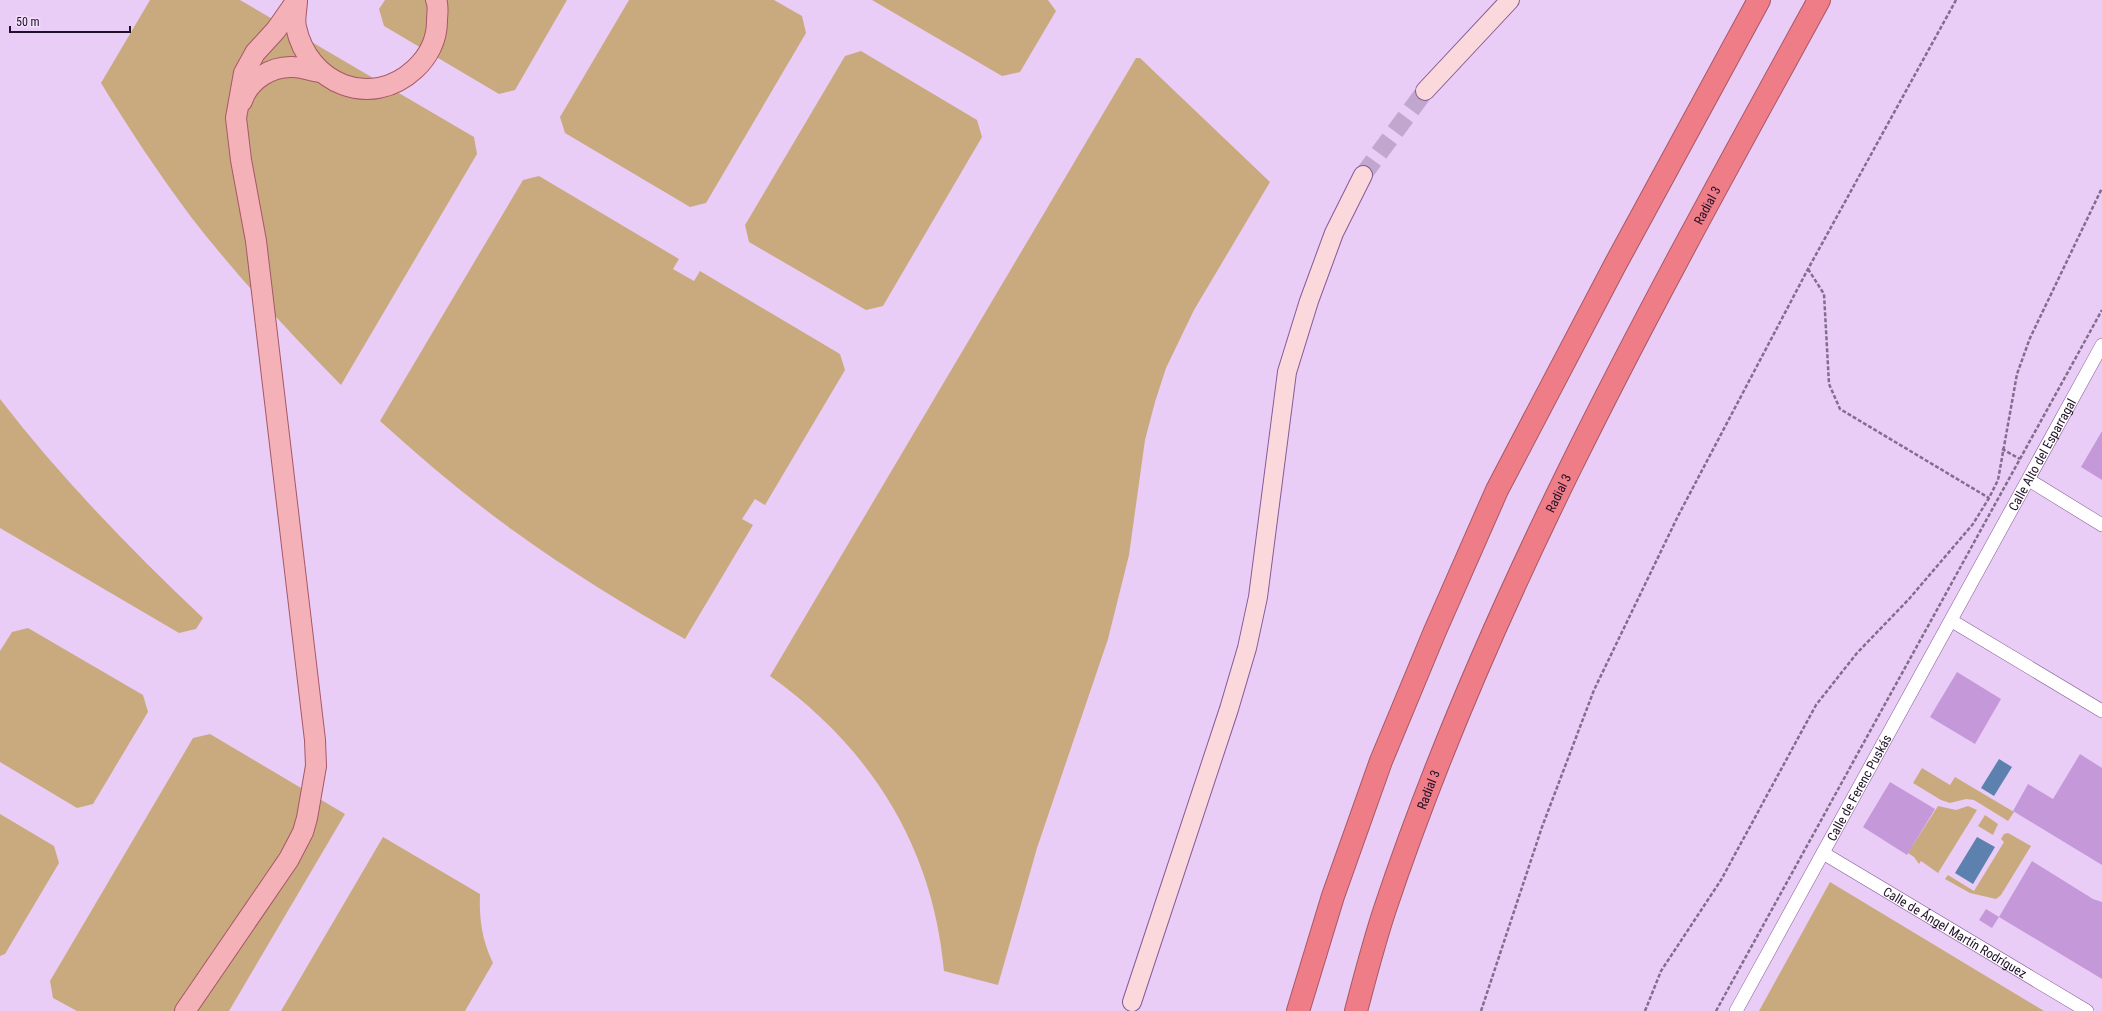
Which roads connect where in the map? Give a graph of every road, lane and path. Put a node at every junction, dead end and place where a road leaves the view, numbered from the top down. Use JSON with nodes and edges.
{"nodes":[{"id":1,"x":297,"y":0,"type":"edge"},
{"id":2,"x":436,"y":0,"type":"edge"},
{"id":3,"x":1510,"y":0,"type":"edge"},
{"id":4,"x":1759,"y":0,"type":"edge"},
{"id":5,"x":1819,"y":0,"type":"edge"},
{"id":6,"x":1956,"y":0,"type":"edge"},
{"id":7,"x":320,"y":72,"type":"junction"},
{"id":8,"x":1425,"y":91,"type":"tunnel mouth"},
{"id":9,"x":236,"y":118,"type":"junction"},
{"id":10,"x":1363,"y":175,"type":"tunnel mouth"},
{"id":11,"x":2102,"y":188,"type":"edge"},
{"id":12,"x":1808,"y":269,"type":"junction"},
{"id":13,"x":2102,"y":310,"type":"edge"},
{"id":14,"x":2102,"y":345,"type":"edge"},
{"id":15,"x":2002,"y":449,"type":"junction"},
{"id":16,"x":2020,"y":458,"type":"junction"},
{"id":17,"x":2026,"y":462,"type":"dead end"},
{"id":18,"x":2029,"y":480,"type":"junction"},
{"id":19,"x":1989,"y":498,"type":"junction"},
{"id":20,"x":2102,"y":525,"type":"edge"},
{"id":21,"x":1982,"y":565,"type":"joint"},
{"id":22,"x":1952,"y":621,"type":"junction"},
{"id":23,"x":2102,"y":711,"type":"edge"},
{"id":24,"x":1823,"y":853,"type":"junction"},
{"id":25,"x":1132,"y":1002,"type":"dead end"},
{"id":26,"x":185,"y":1011,"type":"edge"},
{"id":27,"x":1298,"y":1011,"type":"edge"},
{"id":28,"x":1356,"y":1011,"type":"edge"},
{"id":29,"x":1481,"y":1011,"type":"edge"},
{"id":30,"x":1645,"y":1011,"type":"edge"},
{"id":31,"x":1716,"y":1011,"type":"edge"},
{"id":32,"x":1736,"y":1011,"type":"edge"},
{"id":33,"x":2087,"y":1011,"type":"edge"}],
"edges":[{"from":1,"to":7,"type":"main road"},
{"from":1,"to":9,"type":"main road"},
{"from":2,"to":7,"type":"main road"},
{"from":3,"to":8,"type":"street"},
{"from":4,"to":27,"type":"highway"},
{"from":5,"to":28,"type":"highway","name":"Radial 3"},
{"from":6,"to":12,"type":"path"},
{"from":7,"to":9,"type":"main road"},
{"from":9,"to":26,"type":"main road"},
{"from":10,"to":25,"type":"street"},
{"from":11,"to":15,"type":"path"},
{"from":12,"to":19,"type":"path"},
{"from":12,"to":29,"type":"path"},
{"from":13,"to":16,"type":"path"},
{"from":14,"to":18,"type":"street","name":"Calle Alto del Esparragal"},
{"from":15,"to":16,"type":"path"},
{"from":15,"to":19,"type":"path"},
{"from":16,"to":17,"type":"path"},
{"from":16,"to":31,"type":"path"},
{"from":18,"to":20,"type":"street"},
{"from":18,"to":21,"type":"street","name":"Calle Alto del Esparragal"},
{"from":19,"to":30,"type":"path"},
{"from":21,"to":22,"type":"street","name":"Calle de Ferenc Puskás"},
{"from":22,"to":23,"type":"street"},
{"from":22,"to":24,"type":"street","name":"Calle de Ferenc Puskás"},
{"from":24,"to":32,"type":"street","name":"Calle de Ferenc Puskás"},
{"from":24,"to":33,"type":"street","name":"Calle de Ángel Martín Rodríguez"}]}
